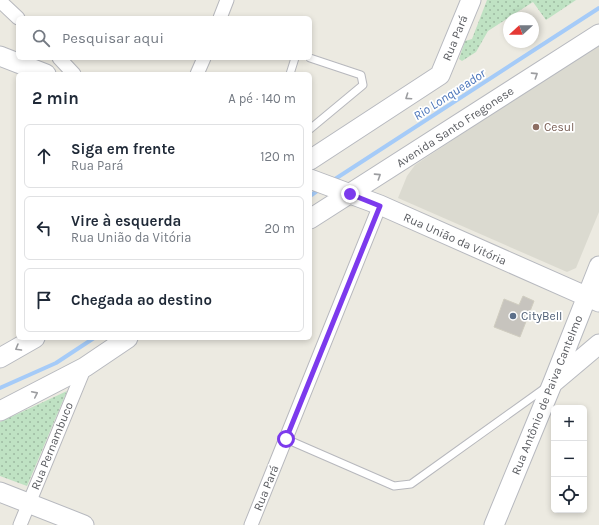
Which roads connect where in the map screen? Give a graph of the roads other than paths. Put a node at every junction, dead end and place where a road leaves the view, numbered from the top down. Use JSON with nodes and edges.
{"nodes":[{"id":1,"x":228,"y":0,"type":"edge"},
{"id":2,"x":471,"y":0,"type":"edge"},
{"id":3,"x":0,"y":1,"type":"edge"},
{"id":4,"x":16,"y":16,"type":"edge"},
{"id":5,"x":221,"y":16,"type":"edge"},
{"id":6,"x":599,"y":34,"type":"edge"},
{"id":7,"x":0,"y":56,"type":"edge"},
{"id":8,"x":312,"y":59,"type":"edge"},
{"id":9,"x":61,"y":60,"type":"edge"},
{"id":10,"x":203,"y":60,"type":"edge"},
{"id":11,"x":294,"y":60,"type":"edge"},
{"id":12,"x":41,"y":72,"type":"edge"},
{"id":13,"x":72,"y":72,"type":"edge"},
{"id":14,"x":198,"y":72,"type":"edge"},
{"id":15,"x":291,"y":72,"type":"edge"},
{"id":16,"x":312,"y":127,"type":"edge"},
{"id":17,"x":312,"y":159,"type":"edge"},
{"id":18,"x":312,"y":180,"type":"edge"},
{"id":19,"x":346,"y":192,"type":"junction"},
{"id":20,"x":380,"y":206,"type":"junction"},
{"id":21,"x":312,"y":218,"type":"edge"},
{"id":22,"x":599,"y":266,"type":"edge"},
{"id":23,"x":593,"y":299,"type":"edge"},
{"id":24,"x":32,"y":340,"type":"edge"},
{"id":25,"x":125,"y":340,"type":"edge"},
{"id":26,"x":599,"y":344,"type":"edge"},
{"id":27,"x":0,"y":358,"type":"edge"},
{"id":28,"x":85,"y":367,"type":"junction"},
{"id":29,"x":553,"y":382,"type":"junction"},
{"id":30,"x":0,"y":411,"type":"edge"},
{"id":31,"x":286,"y":439,"type":"junction"},
{"id":32,"x":0,"y":492,"type":"edge"},
{"id":33,"x":29,"y":502,"type":"junction"},
{"id":34,"x":20,"y":525,"type":"edge"},
{"id":35,"x":84,"y":525,"type":"edge"},
{"id":36,"x":251,"y":525,"type":"edge"},
{"id":37,"x":494,"y":525,"type":"edge"}],
"edges":[{"from":1,"to":5,"type":"street"},
{"from":2,"to":17,"type":"street","name":"Rua Pará","one_way":true},
{"from":3,"to":4,"type":"street"},
{"from":19,"to":6,"type":"street","name":"Avenida Santo Fregonese","one_way":true},
{"from":7,"to":12,"type":"street"},
{"from":8,"to":16,"type":"lane"},
{"from":9,"to":13,"type":"street"},
{"from":10,"to":14,"type":"street"},
{"from":11,"to":15,"type":"lane"},
{"from":18,"to":19,"type":"street","name":"Rua União da Vitória"},
{"from":19,"to":20,"type":"street","name":"Rua União da Vitória"},
{"from":19,"to":21,"type":"street","name":"Avenida Santo Fregonese"},
{"from":20,"to":23,"type":"street","name":"Rua União da Vitória"},
{"from":20,"to":31,"type":"street","name":"Rua Pará"},
{"from":22,"to":23,"type":"street","name":"Rua Antônio de Paiva Cantelmo"},
{"from":23,"to":29,"type":"street","name":"Rua Antônio de Paiva Cantelmo"},
{"from":24,"to":27,"type":"street","one_way":true},
{"from":25,"to":28,"type":"street"},
{"from":26,"to":29,"type":"street"},
{"from":30,"to":28,"type":"street","one_way":true},
{"from":28,"to":33,"type":"street","name":"Rua Pernambuco"},
{"from":29,"to":31,"type":"lane"},
{"from":29,"to":37,"type":"street","name":"Rua Antônio de Paiva Cantelmo"},
{"from":31,"to":36,"type":"street","name":"Rua Pará"},
{"from":32,"to":33,"type":"street"},
{"from":33,"to":34,"type":"street","name":"Rua Pernambuco"},
{"from":33,"to":35,"type":"street"}]}
